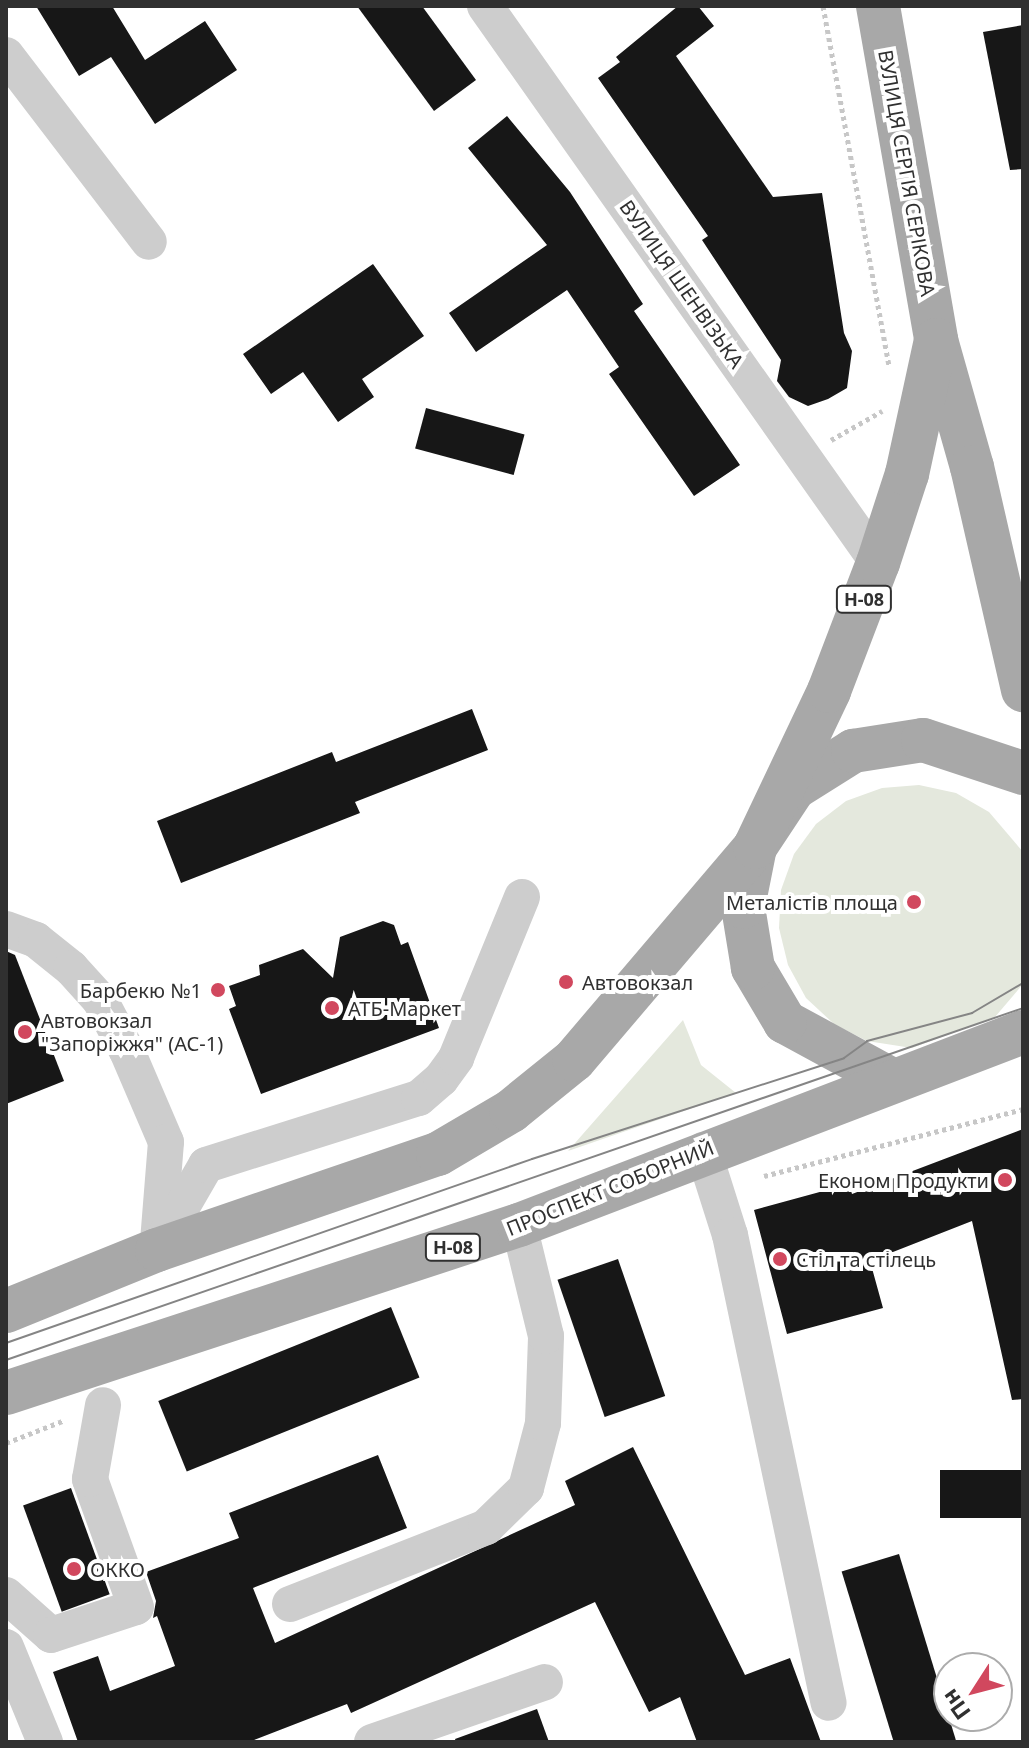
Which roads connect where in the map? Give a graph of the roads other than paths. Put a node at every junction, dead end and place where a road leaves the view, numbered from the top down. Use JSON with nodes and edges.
{"nodes":[{"id":1,"x":485,"y":6,"type":"edge"},
{"id":2,"x":878,"y":6,"type":"edge"},
{"id":3,"x":6,"y":55,"type":"edge"},
{"id":4,"x":149,"y":242,"type":"dead end"},
{"id":5,"x":936,"y":340,"type":"junction"},
{"id":6,"x":878,"y":563,"type":"junction"},
{"id":7,"x":1018,"y":644,"type":"edge"},
{"id":8,"x":1023,"y":690,"type":"edge"},
{"id":9,"x":1023,"y":773,"type":"edge"},
{"id":10,"x":755,"y":847,"type":"junction"},
{"id":11,"x":522,"y":897,"type":"dead end"},
{"id":12,"x":6,"y":929,"type":"edge"},
{"id":13,"x":1023,"y":1032,"type":"edge"},
{"id":14,"x":892,"y":1080,"type":"junction"},
{"id":15,"x":703,"y":1150,"type":"junction"},
{"id":16,"x":519,"y":1225,"type":"junction"},
{"id":17,"x":157,"y":1250,"type":"junction"},
{"id":18,"x":6,"y":1311,"type":"edge"},
{"id":19,"x":6,"y":1393,"type":"edge"},
{"id":20,"x":103,"y":1405,"type":"dead end"},
{"id":21,"x":6,"y":1595,"type":"edge"},
{"id":22,"x":290,"y":1604,"type":"dead end"},
{"id":23,"x":6,"y":1647,"type":"edge"},
{"id":24,"x":545,"y":1682,"type":"dead end"},
{"id":25,"x":829,"y":1703,"type":"dead end"},
{"id":26,"x":45,"y":1742,"type":"edge"},
{"id":27,"x":372,"y":1742,"type":"edge"}],
"edges":[{"from":1,"to":6,"type":"street","name":"ВУЛИЦЯ ШЕНВІЗЬКА"},
{"from":2,"to":5,"type":"main road","name":"ВУЛИЦЯ СЕРГІЯ СЕРІКОВА","number":"Н-08"},
{"from":3,"to":4,"type":"street"},
{"from":5,"to":6,"type":"main road","name":"ВУЛИЦЯ СЕРГІЯ СЕРІКОВА","number":"Н-08"},
{"from":5,"to":7,"type":"main road","name":"ВУЛИЦЯ СЕРГІЯ СЕРІКОВА","number":"Н-08"},
{"from":6,"to":10,"type":"main road","name":"ВУЛИЦЯ СЕРГІЯ СЕРІКОВА","number":"Н-08"},
{"from":7,"to":8,"type":"main road","name":"ВУЛИЦЯ СЕРГІЯ СЕРІКОВА","number":"Н-08"},
{"from":9,"to":10,"type":"main road"},
{"from":10,"to":14,"type":"main road"},
{"from":10,"to":17,"type":"main road","number":"Н-08"},
{"from":11,"to":17,"type":"street"},
{"from":12,"to":17,"type":"street"},
{"from":13,"to":14,"type":"main road","number":"Н-08"},
{"from":14,"to":15,"type":"main road","name":"ПРОСПЕКТ СОБОРНИЙ","number":"Н-08"},
{"from":15,"to":16,"type":"main road","name":"ПРОСПЕКТ СОБОРНИЙ","number":"Н-08"},
{"from":15,"to":25,"type":"street"},
{"from":16,"to":19,"type":"main road","name":"ПРОСПЕКТ СОБОРНИЙ","number":"Н-08"},
{"from":16,"to":22,"type":"street"},
{"from":17,"to":18,"type":"main road","number":"Н-08"},
{"from":20,"to":21,"type":"street"},
{"from":23,"to":26,"type":"street"},
{"from":24,"to":27,"type":"street"}]}
